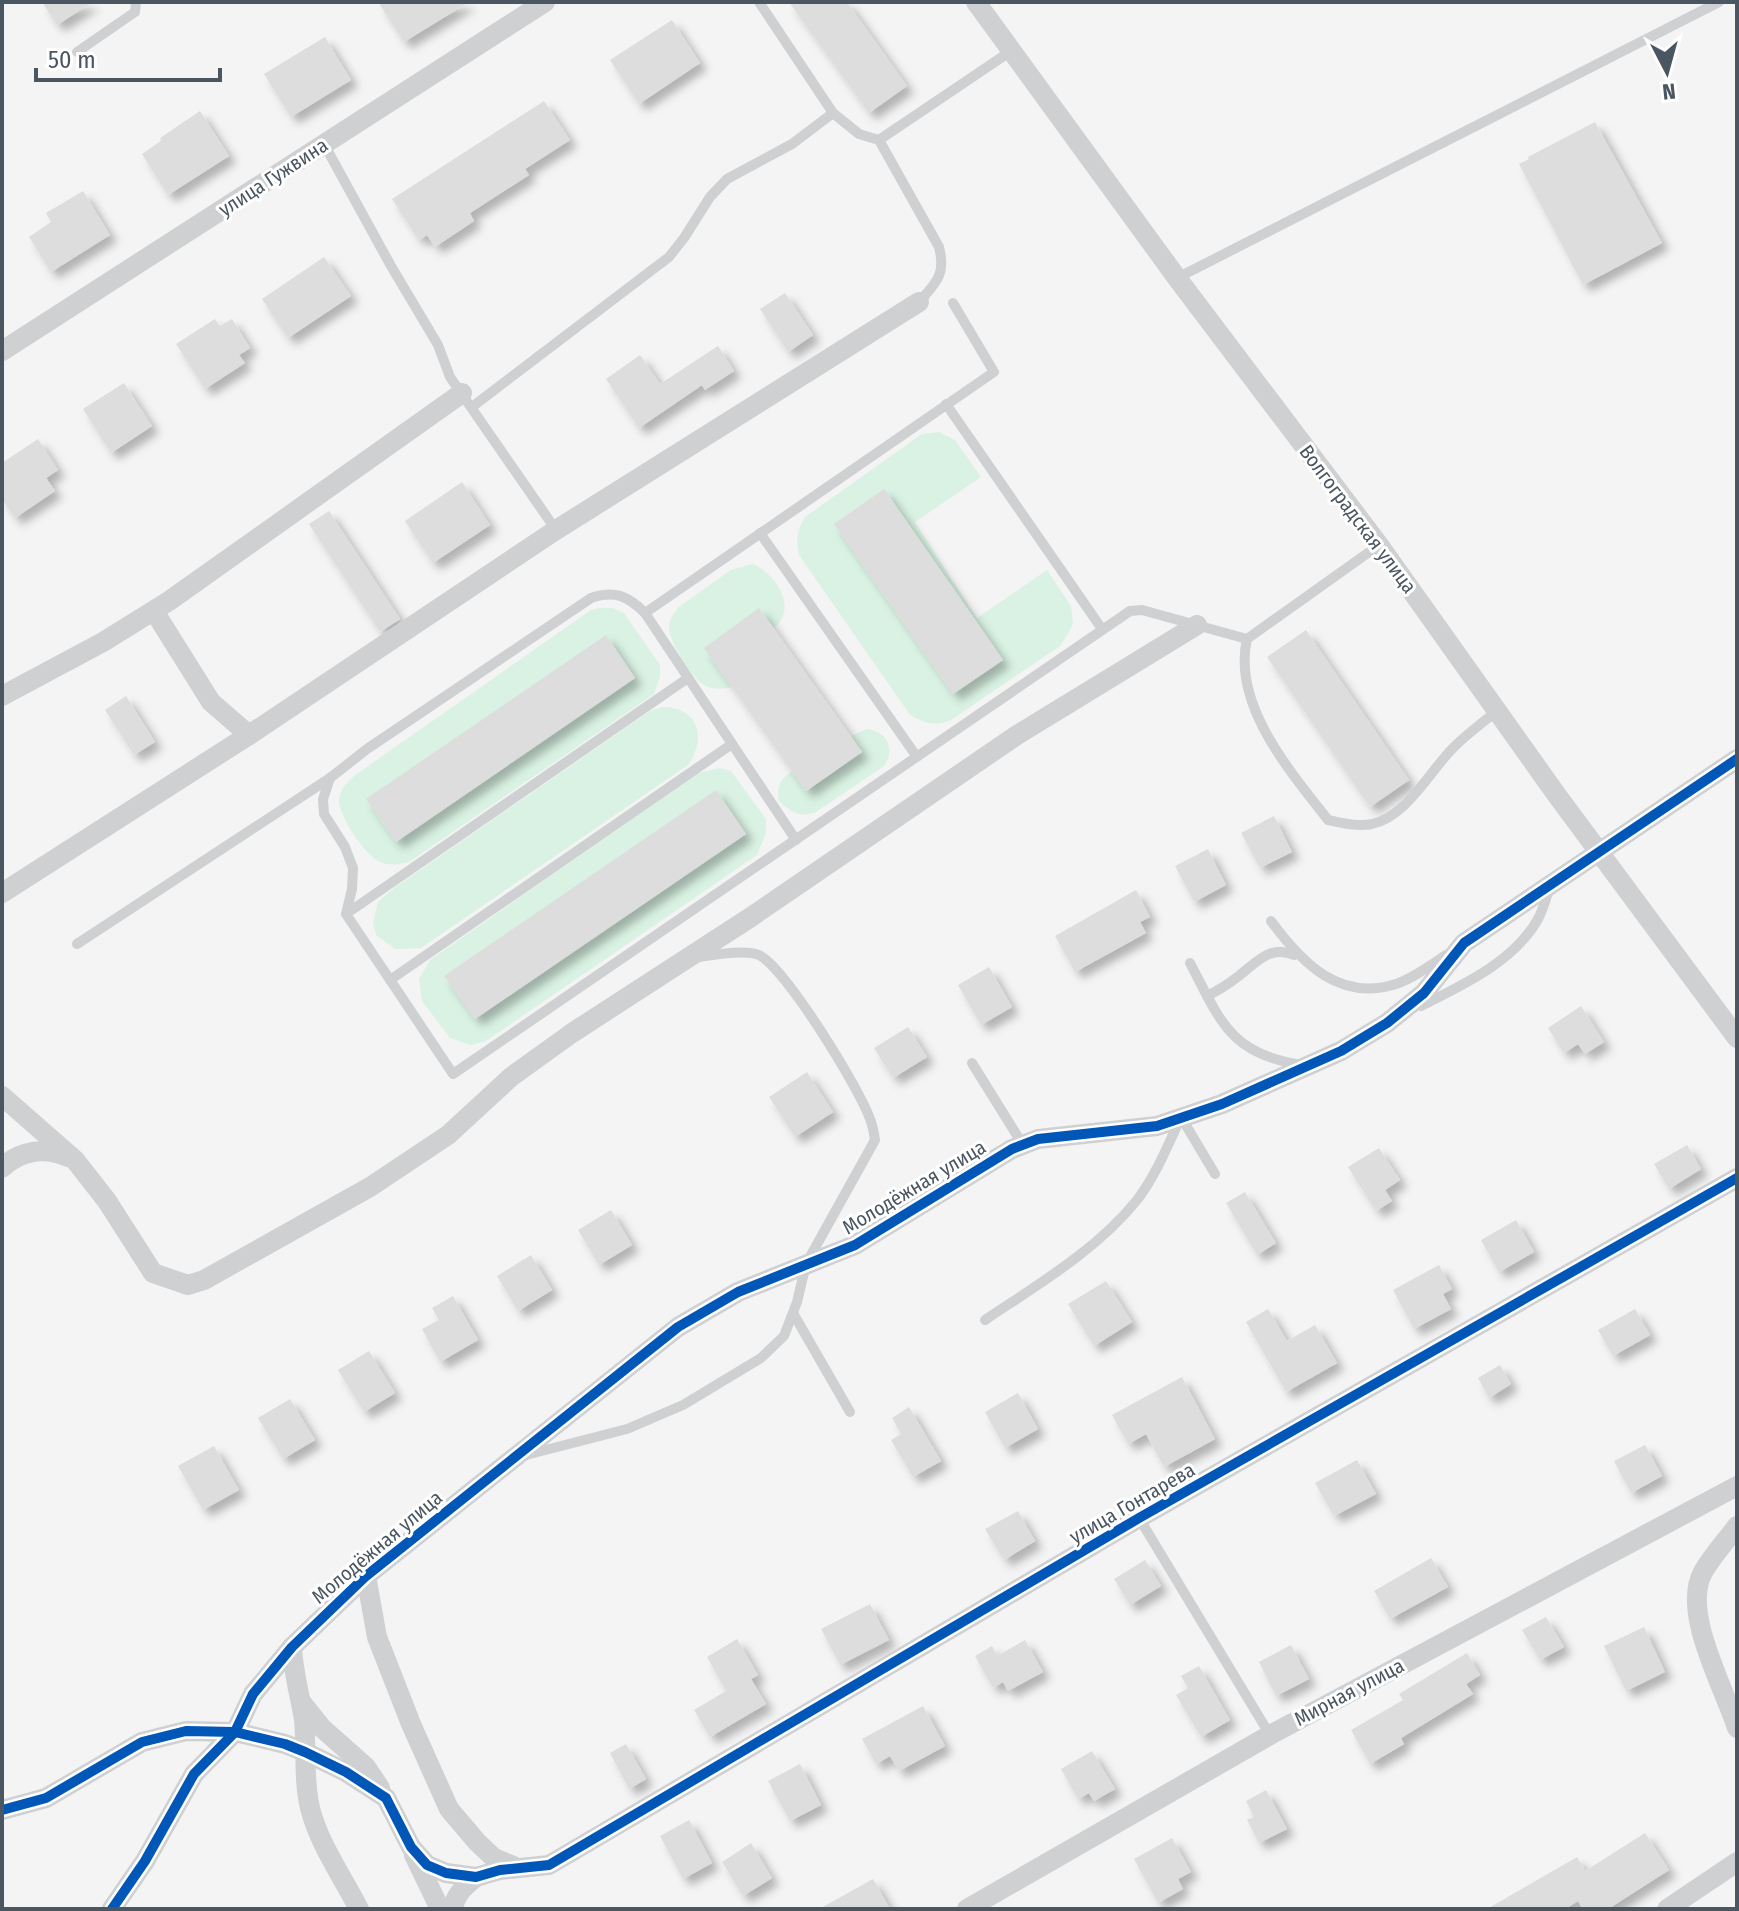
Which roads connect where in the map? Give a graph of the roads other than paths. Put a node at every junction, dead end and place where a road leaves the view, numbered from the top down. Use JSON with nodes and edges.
{"nodes":[{"id":1,"x":136,"y":2,"type":"edge"},
{"id":2,"x":545,"y":2,"type":"edge"},
{"id":3,"x":759,"y":2,"type":"edge"},
{"id":4,"x":976,"y":2,"type":"edge"},
{"id":5,"x":1719,"y":2,"type":"edge"},
{"id":6,"x":1011,"y":51,"type":"junction"},
{"id":7,"x":77,"y":52,"type":"dead end"},
{"id":8,"x":833,"y":113,"type":"junction"},
{"id":9,"x":879,"y":140,"type":"junction"},
{"id":10,"x":324,"y":144,"type":"junction"},
{"id":11,"x":1177,"y":278,"type":"junction"},
{"id":12,"x":919,"y":302,"type":"joint"},
{"id":13,"x":953,"y":303,"type":"dead end"},
{"id":14,"x":2,"y":351,"type":"edge"},
{"id":15,"x":467,"y":400,"type":"junction"},
{"id":16,"x":946,"y":404,"type":"junction"},
{"id":17,"x":556,"y":530,"type":"junction"},
{"id":18,"x":760,"y":533,"type":"junction"},
{"id":19,"x":1379,"y":545,"type":"junction"},
{"id":20,"x":154,"y":611,"type":"junction"},
{"id":21,"x":645,"y":613,"type":"junction"},
{"id":22,"x":1197,"y":625,"type":"junction"},
{"id":23,"x":1102,"y":629,"type":"junction"},
{"id":24,"x":1247,"y":639,"type":"junction"},
{"id":25,"x":688,"y":678,"type":"junction"},
{"id":26,"x":2,"y":696,"type":"edge"},
{"id":27,"x":1497,"y":711,"type":"junction"},
{"id":28,"x":249,"y":735,"type":"junction"},
{"id":29,"x":732,"y":744,"type":"junction"},
{"id":30,"x":917,"y":757,"type":"junction"},
{"id":31,"x":1737,"y":759,"type":"edge"},
{"id":32,"x":330,"y":778,"type":"junction"},
{"id":33,"x":796,"y":840,"type":"junction"},
{"id":34,"x":1599,"y":852,"type":"junction"},
{"id":35,"x":1551,"y":883,"type":"junction"},
{"id":36,"x":2,"y":893,"type":"edge"},
{"id":37,"x":346,"y":914,"type":"junction"},
{"id":38,"x":1271,"y":921,"type":"dead end"},
{"id":39,"x":1464,"y":943,"type":"junction"},
{"id":40,"x":77,"y":944,"type":"dead end"},
{"id":41,"x":1299,"y":957,"type":"junction"},
{"id":42,"x":688,"y":958,"type":"junction"},
{"id":43,"x":1190,"y":963,"type":"dead end"},
{"id":44,"x":390,"y":980,"type":"junction"},
{"id":45,"x":1207,"y":996,"type":"junction"},
{"id":46,"x":1387,"y":1023,"type":"junction"},
{"id":47,"x":1737,"y":1038,"type":"edge"},
{"id":48,"x":972,"y":1063,"type":"dead end"},
{"id":49,"x":1311,"y":1066,"type":"junction"},
{"id":50,"x":2,"y":1096,"type":"edge"},
{"id":51,"x":1181,"y":1117,"type":"junction"},
{"id":52,"x":1023,"y":1145,"type":"junction"},
{"id":53,"x":75,"y":1160,"type":"junction"},
{"id":54,"x":2,"y":1168,"type":"edge"},
{"id":55,"x":1215,"y":1174,"type":"dead end"},
{"id":56,"x":1737,"y":1178,"type":"edge"},
{"id":57,"x":806,"y":1264,"type":"junction"},
{"id":58,"x":793,"y":1313,"type":"junction"},
{"id":59,"x":985,"y":1320,"type":"dead end"},
{"id":60,"x":850,"y":1412,"type":"dead end"},
{"id":61,"x":513,"y":1459,"type":"junction"},
{"id":62,"x":1737,"y":1486,"type":"edge"},
{"id":63,"x":1139,"y":1518,"type":"junction"},
{"id":64,"x":1737,"y":1526,"type":"edge"},
{"id":65,"x":366,"y":1576,"type":"junction"},
{"id":66,"x":292,"y":1647,"type":"junction"},
{"id":67,"x":301,"y":1701,"type":"junction"},
{"id":68,"x":1737,"y":1728,"type":"edge"},
{"id":69,"x":235,"y":1732,"type":"junction"},
{"id":70,"x":1270,"y":1735,"type":"junction"},
{"id":71,"x":305,"y":1752,"type":"junction"},
{"id":72,"x":386,"y":1798,"type":"junction"},
{"id":73,"x":2,"y":1810,"type":"edge"},
{"id":74,"x":411,"y":1847,"type":"junction"},
{"id":75,"x":1737,"y":1862,"type":"edge"},
{"id":76,"x":518,"y":1868,"type":"junction"},
{"id":77,"x":476,"y":1877,"type":"junction"},
{"id":78,"x":112,"y":1909,"type":"edge"},
{"id":79,"x":359,"y":1909,"type":"edge"},
{"id":80,"x":440,"y":1909,"type":"edge"},
{"id":81,"x":453,"y":1909,"type":"edge"},
{"id":82,"x":967,"y":1909,"type":"edge"},
{"id":83,"x":1667,"y":1909,"type":"edge"}],
"edges":[{"from":1,"to":7,"type":"lane"},
{"from":2,"to":10,"type":"street","name":"улица Гужвина"},
{"from":3,"to":8,"type":"lane"},
{"from":4,"to":6,"type":"street","name":"Волгоградская улица"},
{"from":5,"to":11,"type":"lane"},
{"from":6,"to":9,"type":"lane"},
{"from":6,"to":11,"type":"street","name":"Волгоградская улица"},
{"from":8,"to":9,"type":"lane"},
{"from":8,"to":15,"type":"lane"},
{"from":9,"to":12,"type":"lane"},
{"from":10,"to":14,"type":"street","name":"улица Гужвина"},
{"from":10,"to":15,"type":"lane"},
{"from":11,"to":19,"type":"street","name":"Волгоградская улица"},
{"from":12,"to":17,"type":"street"},
{"from":13,"to":16,"type":"lane"},
{"from":15,"to":17,"type":"lane"},
{"from":15,"to":20,"type":"street"},
{"from":16,"to":18,"type":"lane"},
{"from":16,"to":23,"type":"lane"},
{"from":17,"to":28,"type":"street"},
{"from":18,"to":21,"type":"lane"},
{"from":18,"to":30,"type":"lane"},
{"from":19,"to":24,"type":"lane"},
{"from":19,"to":27,"type":"street","name":"Волгоградская улица"},
{"from":20,"to":26,"type":"street"},
{"from":20,"to":28,"type":"street"},
{"from":21,"to":25,"type":"lane"},
{"from":21,"to":32,"type":"lane"},
{"from":22,"to":23,"type":"lane"},
{"from":22,"to":24,"type":"lane"},
{"from":22,"to":42,"type":"street"},
{"from":23,"to":30,"type":"lane"},
{"from":24,"to":27,"type":"lane"},
{"from":25,"to":29,"type":"lane"},
{"from":25,"to":37,"type":"lane"},
{"from":27,"to":34,"type":"street","name":"Волгоградская улица"},
{"from":28,"to":36,"type":"street"},
{"from":29,"to":33,"type":"lane"},
{"from":29,"to":44,"type":"lane"},
{"from":30,"to":33,"type":"lane"},
{"from":31,"to":34,"type":"street","name":"Молодёжная улица"},
{"from":32,"to":37,"type":"lane"},
{"from":32,"to":40,"type":"lane"},
{"from":33,"to":44,"type":"lane"},
{"from":34,"to":35,"type":"street","name":"Молодёжная улица"},
{"from":34,"to":47,"type":"street","name":"Волгоградская улица"},
{"from":35,"to":39,"type":"street","name":"Молодёжная улица"},
{"from":35,"to":46,"type":"lane"},
{"from":37,"to":44,"type":"lane"},
{"from":38,"to":41,"type":"lane"},
{"from":39,"to":41,"type":"lane"},
{"from":39,"to":46,"type":"street","name":"Молодёжная улица"},
{"from":41,"to":45,"type":"lane"},
{"from":42,"to":53,"type":"street"},
{"from":42,"to":57,"type":"lane"},
{"from":43,"to":45,"type":"lane"},
{"from":45,"to":49,"type":"lane"},
{"from":46,"to":49,"type":"street","name":"Молодёжная улица"},
{"from":48,"to":52,"type":"lane"},
{"from":49,"to":51,"type":"street","name":"Молодёжная улица"},
{"from":50,"to":53,"type":"street"},
{"from":51,"to":52,"type":"street","name":"Молодёжная улица"},
{"from":51,"to":55,"type":"lane"},
{"from":51,"to":59,"type":"lane"},
{"from":52,"to":57,"type":"street","name":"Молодёжная улица"},
{"from":53,"to":54,"type":"street"},
{"from":56,"to":63,"type":"street","name":"улица Гонтарева"},
{"from":57,"to":58,"type":"lane"},
{"from":57,"to":61,"type":"street","name":"Молодёжная улица"},
{"from":58,"to":60,"type":"lane"},
{"from":58,"to":61,"type":"lane"},
{"from":61,"to":65,"type":"street","name":"Молодёжная улица"},
{"from":62,"to":70,"type":"street","name":"Мирная улица"},
{"from":63,"to":70,"type":"lane"},
{"from":63,"to":76,"type":"street","name":"улица Гонтарева"},
{"from":64,"to":68,"type":"street"},
{"from":65,"to":66,"type":"street","name":"Молодёжная улица"},
{"from":65,"to":76,"type":"street"},
{"from":66,"to":67,"type":"street"},
{"from":66,"to":69,"type":"street","name":"Молодёжная улица"},
{"from":67,"to":71,"type":"street"},
{"from":67,"to":72,"type":"street"},
{"from":69,"to":71,"type":"street"},
{"from":69,"to":73,"type":"street"},
{"from":69,"to":78,"type":"street","name":"Молодёжная улица"},
{"from":70,"to":82,"type":"street","name":"Мирная улица"},
{"from":71,"to":72,"type":"street"},
{"from":71,"to":79,"type":"street"},
{"from":72,"to":74,"type":"street"},
{"from":74,"to":77,"type":"street"},
{"from":74,"to":80,"type":"street"},
{"from":75,"to":83,"type":"street"},
{"from":76,"to":77,"type":"street"},
{"from":77,"to":81,"type":"street"}]}
